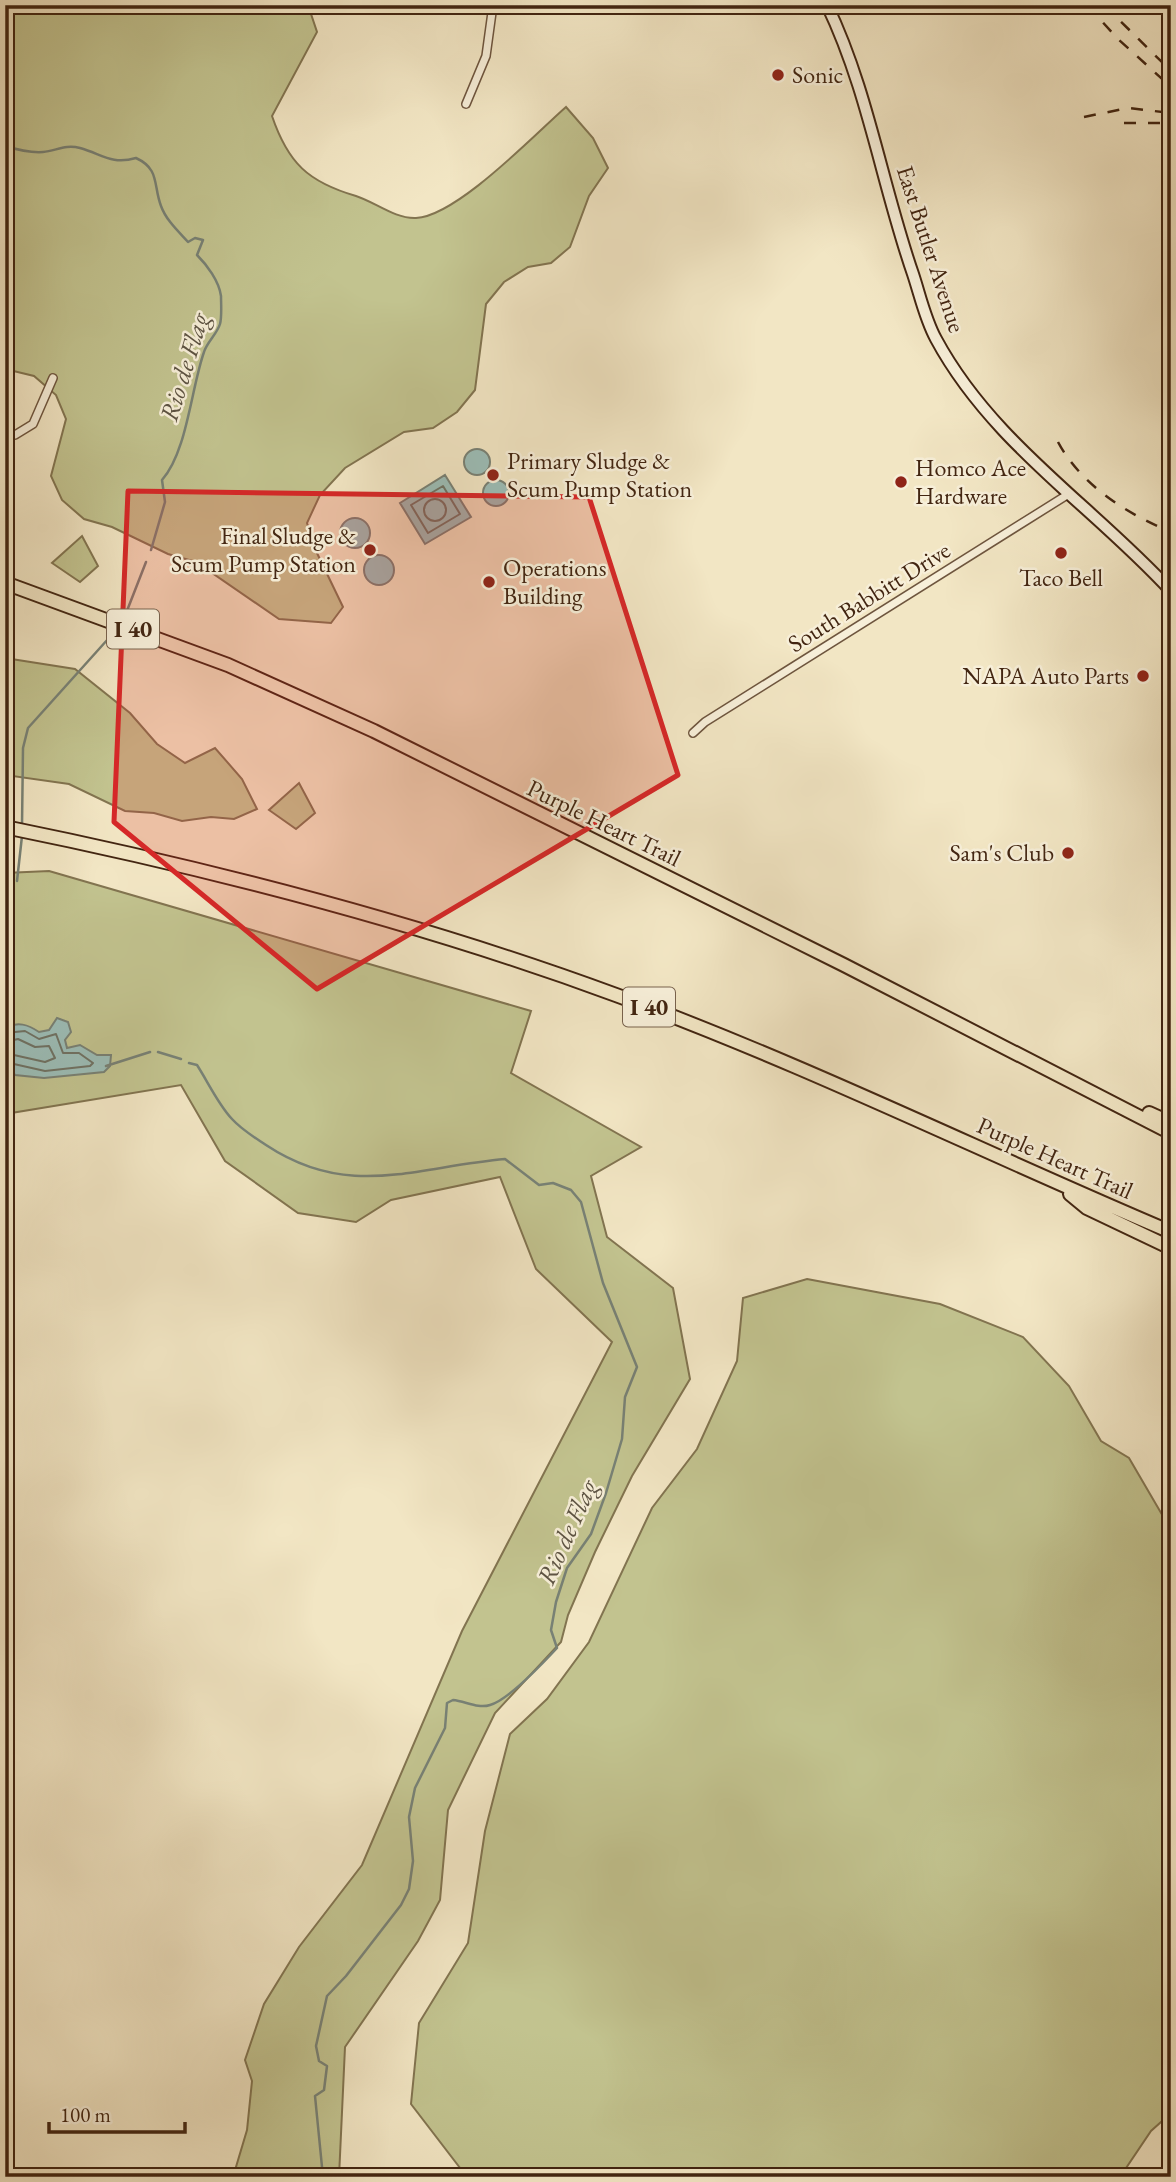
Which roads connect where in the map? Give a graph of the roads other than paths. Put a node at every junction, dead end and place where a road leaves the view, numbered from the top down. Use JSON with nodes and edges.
{"nodes":[{"id":1,"x":493,"y":5,"type":"edge"},
{"id":2,"x":827,"y":5,"type":"edge"},
{"id":3,"x":466,"y":104,"type":"dead end"},
{"id":4,"x":53,"y":379,"type":"dead end"},
{"id":5,"x":5,"y":432,"type":"edge"},
{"id":6,"x":1067,"y":495,"type":"junction"},
{"id":7,"x":5,"y":583,"type":"edge"},
{"id":8,"x":1171,"y":591,"type":"edge"},
{"id":9,"x":693,"y":733,"type":"dead end"},
{"id":10,"x":5,"y":827,"type":"edge"},
{"id":11,"x":994,"y":1044,"type":"junction"},
{"id":12,"x":1171,"y":1123,"type":"edge"},
{"id":13,"x":1171,"y":1133,"type":"edge"},
{"id":14,"x":1059,"y":1185,"type":"junction"},
{"id":15,"x":1171,"y":1232,"type":"edge"},
{"id":16,"x":1171,"y":1248,"type":"edge"}],
"edges":[{"from":1,"to":3,"type":"street"},
{"from":2,"to":6,"type":"main road","name":"East Butler Avenue"},
{"from":4,"to":5,"type":"street"},
{"from":6,"to":8,"type":"main road","name":"East Butler Avenue"},
{"from":6,"to":9,"type":"street","name":"South Babbitt Drive"},
{"from":7,"to":11,"type":"highway","name":"Purple Heart Trail","number":"I 40"},
{"from":10,"to":14,"type":"highway","name":"Purple Heart Trail","number":"I 40"},
{"from":11,"to":12,"type":"highway"},
{"from":11,"to":13,"type":"highway","name":"Purple Heart Trail","number":"I 40"},
{"from":14,"to":15,"type":"highway","name":"Purple Heart Trail","number":"I 40"},
{"from":14,"to":16,"type":"highway"}]}
